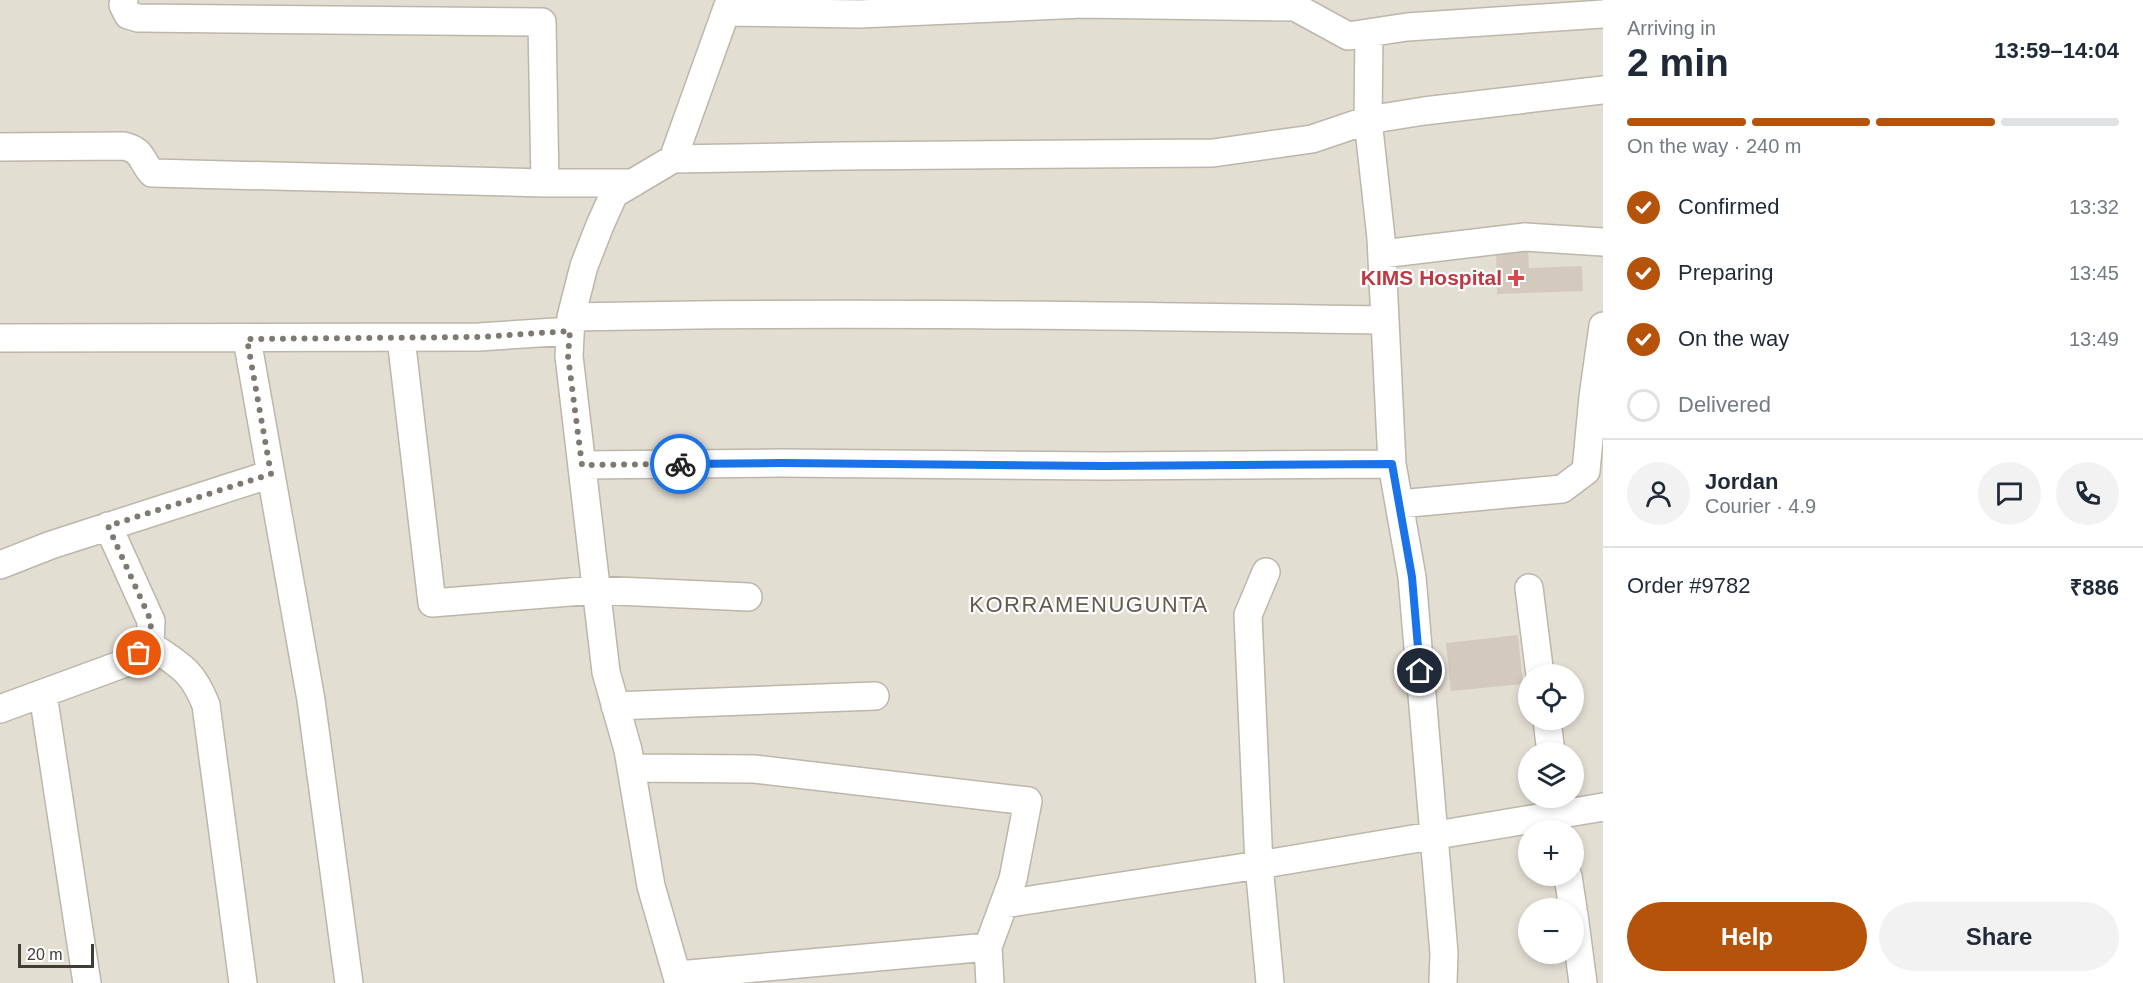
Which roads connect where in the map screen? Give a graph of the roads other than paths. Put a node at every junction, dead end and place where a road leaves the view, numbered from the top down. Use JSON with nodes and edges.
{"nodes":[{"id":1,"x":124,"y":0,"type":"edge"},
{"id":2,"x":728,"y":6,"type":"edge"},
{"id":3,"x":1603,"y":14,"type":"edge"},
{"id":4,"x":1369,"y":33,"type":"junction"},
{"id":5,"x":1603,"y":90,"type":"edge"},
{"id":6,"x":1368,"y":120,"type":"junction"},
{"id":7,"x":0,"y":147,"type":"edge"},
{"id":8,"x":673,"y":159,"type":"junction"},
{"id":9,"x":544,"y":183,"type":"junction"},
{"id":10,"x":633,"y":183,"type":"junction"},
{"id":11,"x":1603,"y":242,"type":"edge"},
{"id":12,"x":1382,"y":254,"type":"junction"},
{"id":13,"x":1385,"y":320,"type":"junction"},
{"id":14,"x":571,"y":324,"type":"junction"},
{"id":15,"x":1603,"y":326,"type":"edge"},
{"id":16,"x":0,"y":338,"type":"edge"},
{"id":17,"x":401,"y":338,"type":"junction"},
{"id":18,"x":247,"y":339,"type":"junction"},
{"id":19,"x":1392,"y":464,"type":"junction"},
{"id":20,"x":582,"y":465,"type":"junction"},
{"id":21,"x":271,"y":474,"type":"junction"},
{"id":22,"x":1399,"y":504,"type":"junction"},
{"id":23,"x":108,"y":526,"type":"junction"},
{"id":24,"x":0,"y":565,"type":"edge"},
{"id":25,"x":1266,"y":572,"type":"dead end"},
{"id":26,"x":1529,"y":588,"type":"dead end"},
{"id":27,"x":595,"y":591,"type":"junction"},
{"id":28,"x":748,"y":597,"type":"dead end"},
{"id":29,"x":150,"y":645,"type":"junction"},
{"id":30,"x":1539,"y":664,"type":"edge"},
{"id":31,"x":44,"y":694,"type":"junction"},
{"id":32,"x":875,"y":696,"type":"dead end"},
{"id":33,"x":615,"y":706,"type":"junction"},
{"id":34,"x":0,"y":709,"type":"edge"},
{"id":35,"x":631,"y":768,"type":"junction"},
{"id":36,"x":1603,"y":807,"type":"edge"},
{"id":37,"x":1559,"y":814,"type":"edge"},
{"id":38,"x":1433,"y":835,"type":"junction"},
{"id":39,"x":1259,"y":865,"type":"junction"},
{"id":40,"x":1004,"y":904,"type":"junction"},
{"id":41,"x":988,"y":947,"type":"junction"},
{"id":42,"x":1580,"y":964,"type":"edge"},
{"id":43,"x":678,"y":979,"type":"edge"},
{"id":44,"x":87,"y":983,"type":"edge"},
{"id":45,"x":243,"y":983,"type":"edge"},
{"id":46,"x":349,"y":983,"type":"edge"},
{"id":47,"x":990,"y":983,"type":"edge"},
{"id":48,"x":1270,"y":983,"type":"edge"},
{"id":49,"x":1443,"y":983,"type":"edge"},
{"id":50,"x":1583,"y":983,"type":"edge"}],
"edges":[{"from":1,"to":9,"type":"street"},
{"from":2,"to":4,"type":"street"},
{"from":2,"to":8,"type":"street"},
{"from":3,"to":4,"type":"street"},
{"from":4,"to":6,"type":"street"},
{"from":5,"to":6,"type":"street"},
{"from":6,"to":8,"type":"street"},
{"from":6,"to":12,"type":"street"},
{"from":7,"to":9,"type":"street"},
{"from":8,"to":10,"type":"street"},
{"from":9,"to":10,"type":"street"},
{"from":10,"to":14,"type":"street"},
{"from":11,"to":12,"type":"street"},
{"from":12,"to":13,"type":"street"},
{"from":13,"to":14,"type":"street"},
{"from":13,"to":19,"type":"street"},
{"from":14,"to":17,"type":"street"},
{"from":14,"to":20,"type":"street"},
{"from":15,"to":22,"type":"street"},
{"from":16,"to":18,"type":"street"},
{"from":17,"to":18,"type":"street"},
{"from":17,"to":27,"type":"street"},
{"from":18,"to":21,"type":"street"},
{"from":19,"to":20,"type":"street"},
{"from":19,"to":22,"type":"street"},
{"from":20,"to":27,"type":"street"},
{"from":21,"to":23,"type":"street"},
{"from":21,"to":46,"type":"street"},
{"from":22,"to":38,"type":"street"},
{"from":23,"to":24,"type":"street"},
{"from":23,"to":29,"type":"street"},
{"from":25,"to":39,"type":"street"},
{"from":26,"to":30,"type":"street"},
{"from":27,"to":28,"type":"street"},
{"from":27,"to":33,"type":"street"},
{"from":29,"to":31,"type":"street"},
{"from":29,"to":45,"type":"street"},
{"from":31,"to":34,"type":"street"},
{"from":31,"to":44,"type":"street"},
{"from":32,"to":33,"type":"street"},
{"from":33,"to":35,"type":"street"},
{"from":35,"to":40,"type":"street"},
{"from":35,"to":43,"type":"street"},
{"from":36,"to":37,"type":"street"},
{"from":37,"to":38,"type":"street"},
{"from":38,"to":39,"type":"street"},
{"from":38,"to":49,"type":"street"},
{"from":39,"to":40,"type":"street"},
{"from":39,"to":48,"type":"street"},
{"from":40,"to":41,"type":"street"},
{"from":41,"to":43,"type":"street"},
{"from":41,"to":47,"type":"street"},
{"from":42,"to":50,"type":"street"}]}
